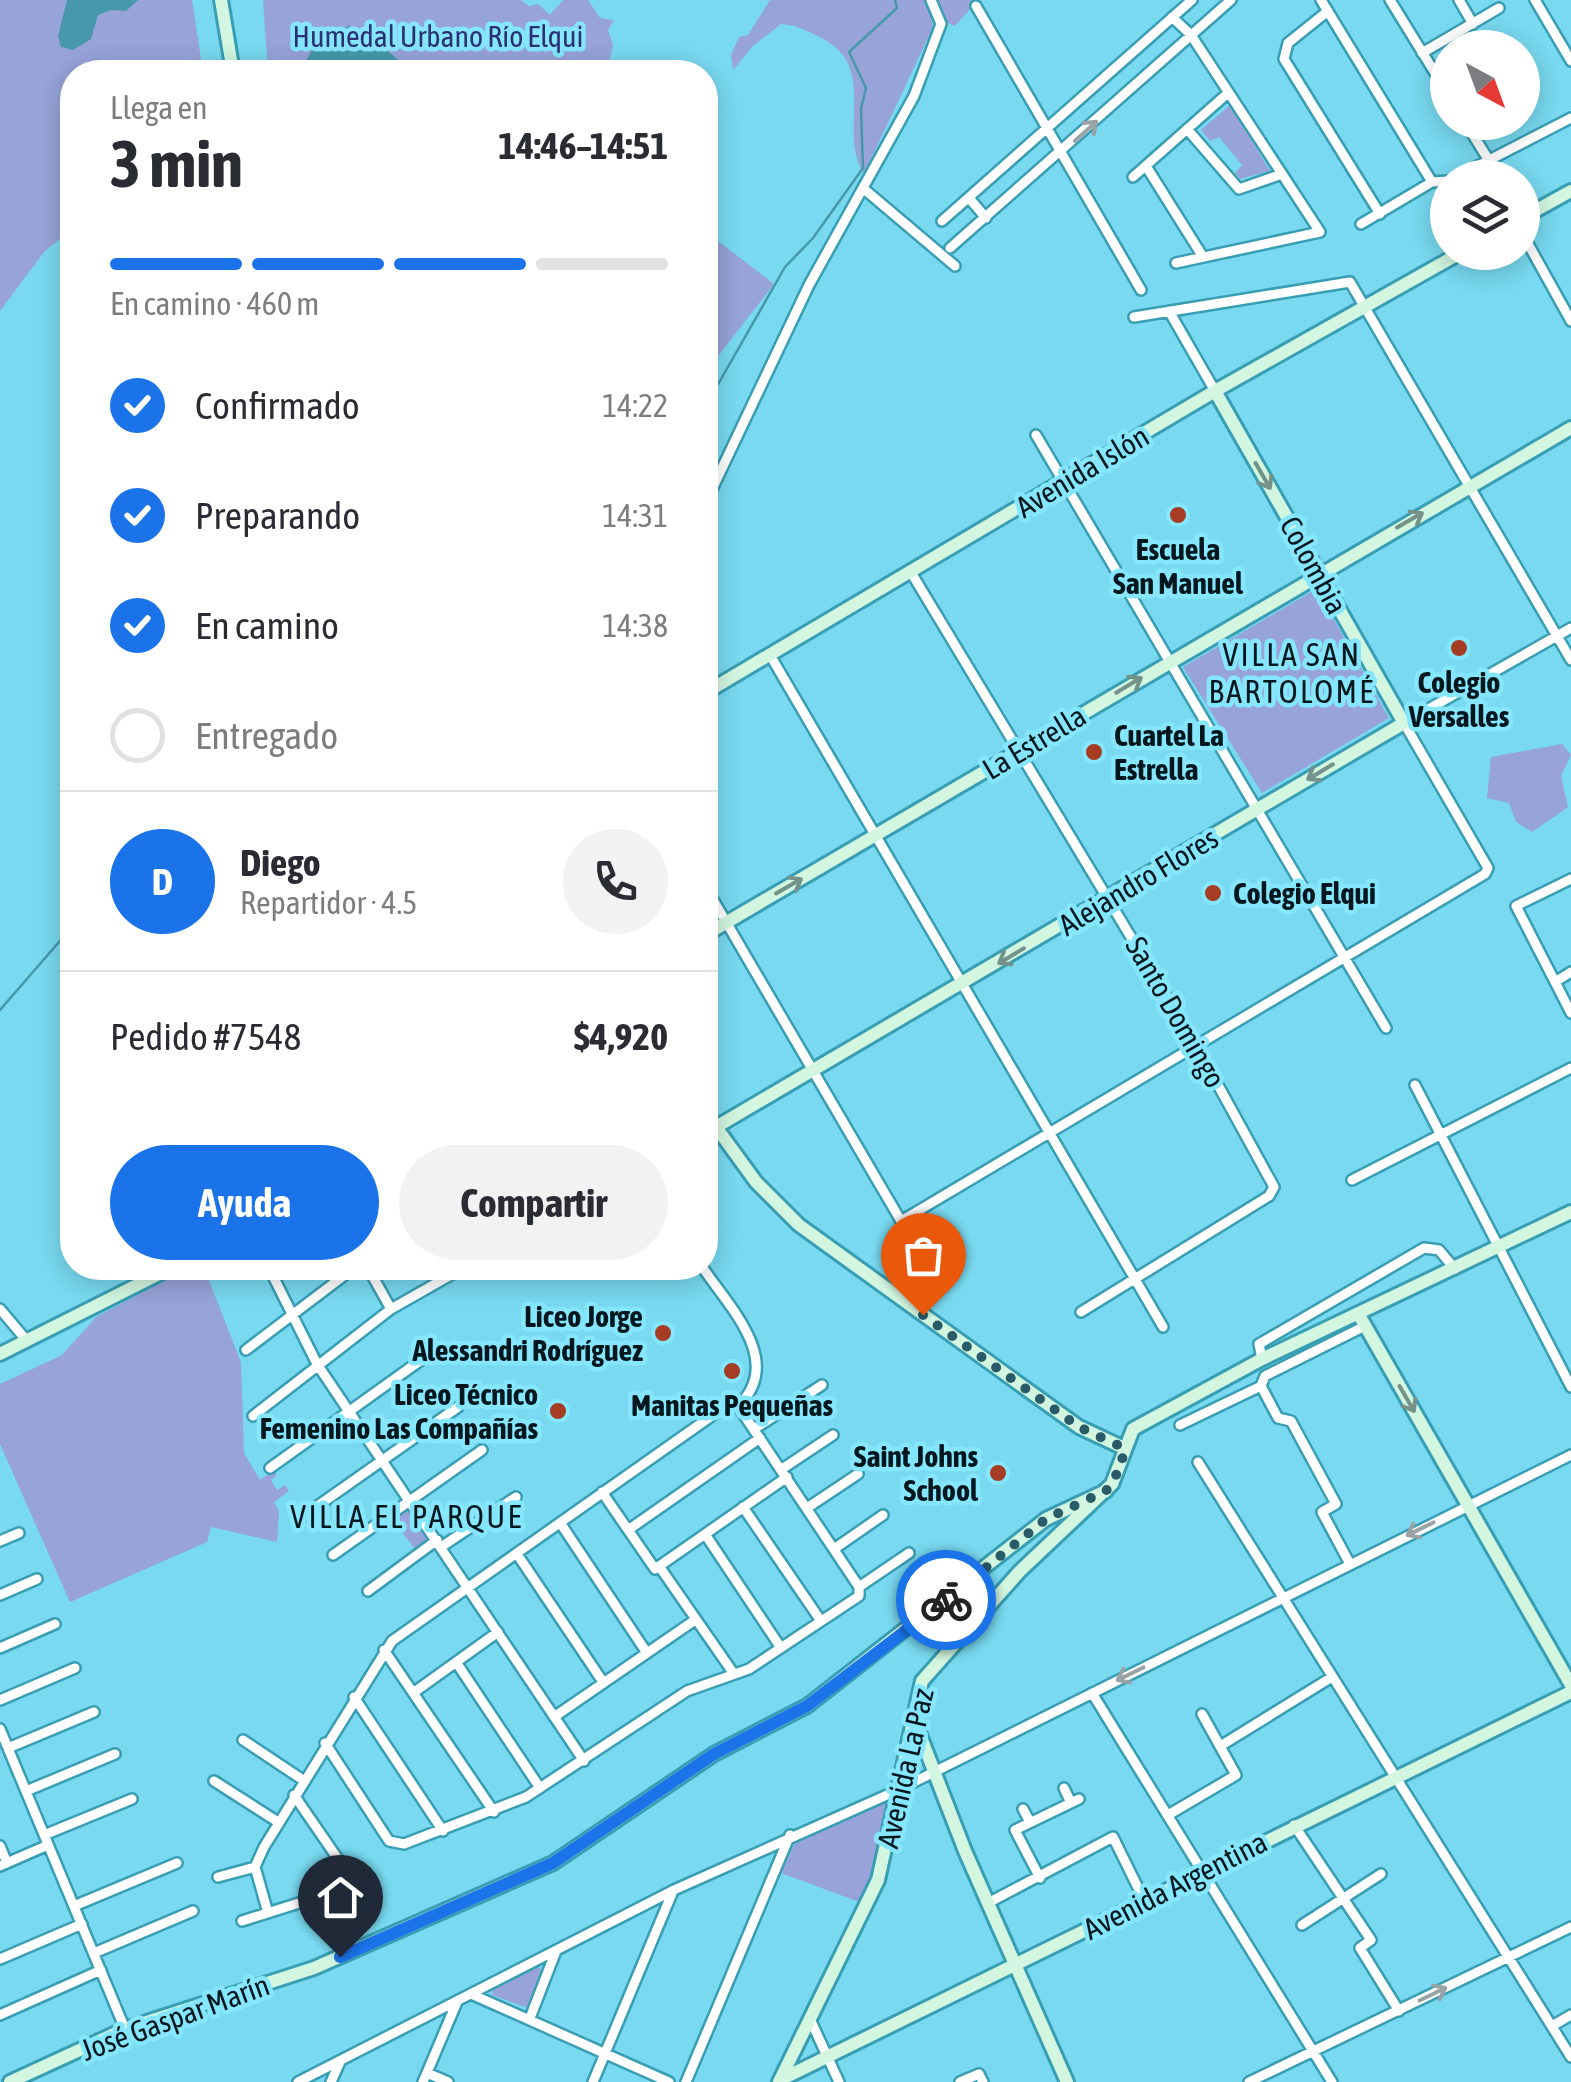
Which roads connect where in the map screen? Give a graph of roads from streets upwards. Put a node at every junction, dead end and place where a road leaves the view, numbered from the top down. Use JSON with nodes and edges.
{"nodes":[{"id":1,"x":222,"y":0,"type":"edge"},
{"id":2,"x":931,"y":0,"type":"edge"},
{"id":3,"x":1192,"y":0,"type":"edge"},
{"id":4,"x":1231,"y":0,"type":"edge"},
{"id":5,"x":1321,"y":0,"type":"edge"},
{"id":6,"x":1390,"y":0,"type":"edge"},
{"id":7,"x":1460,"y":0,"type":"edge"},
{"id":8,"x":1534,"y":0,"type":"edge"},
{"id":9,"x":976,"y":6,"type":"dead end"},
{"id":10,"x":1500,"y":8,"type":"dead end"},
{"id":11,"x":1328,"y":11,"type":"junction"},
{"id":12,"x":1172,"y":17,"type":"junction"},
{"id":13,"x":1473,"y":24,"type":"junction"},
{"id":14,"x":1191,"y":36,"type":"junction"},
{"id":15,"x":1422,"y":53,"type":"junction"},
{"id":16,"x":231,"y":60,"type":"edge"},
{"id":17,"x":1571,"y":61,"type":"edge"},
{"id":18,"x":1430,"y":66,"type":"edge"},
{"id":19,"x":1228,"y":93,"type":"junction"},
{"id":20,"x":1571,"y":118,"type":"edge"},
{"id":21,"x":1050,"y":129,"type":"junction"},
{"id":22,"x":1187,"y":129,"type":"junction"},
{"id":23,"x":1476,"y":140,"type":"edge"},
{"id":24,"x":1063,"y":151,"type":"junction"},
{"id":25,"x":1488,"y":159,"type":"joint"},
{"id":26,"x":1146,"y":166,"type":"junction"},
{"id":27,"x":1282,"y":174,"type":"junction"},
{"id":28,"x":1132,"y":177,"type":"dead end"},
{"id":29,"x":1430,"y":179,"type":"edge"},
{"id":30,"x":1430,"y":183,"type":"edge"},
{"id":31,"x":864,"y":188,"type":"junction"},
{"id":32,"x":1571,"y":191,"type":"edge"},
{"id":33,"x":969,"y":198,"type":"junction"},
{"id":34,"x":1540,"y":208,"type":"edge"},
{"id":35,"x":1380,"y":214,"type":"junction"},
{"id":36,"x":986,"y":218,"type":"junction"},
{"id":37,"x":942,"y":220,"type":"dead end"},
{"id":38,"x":1361,"y":224,"type":"dead end"},
{"id":39,"x":950,"y":248,"type":"dead end"},
{"id":40,"x":1204,"y":257,"type":"junction"},
{"id":41,"x":1176,"y":262,"type":"dead end"},
{"id":42,"x":954,"y":266,"type":"dead end"},
{"id":43,"x":1540,"y":266,"type":"edge"},
{"id":44,"x":1431,"y":270,"type":"edge"},
{"id":45,"x":1141,"y":290,"type":"dead end"},
{"id":46,"x":1367,"y":308,"type":"junction"},
{"id":47,"x":1169,"y":311,"type":"junction"},
{"id":48,"x":1134,"y":316,"type":"dead end"},
{"id":49,"x":1571,"y":321,"type":"edge"},
{"id":50,"x":1216,"y":391,"type":"junction"},
{"id":51,"x":1571,"y":428,"type":"edge"},
{"id":52,"x":1036,"y":434,"type":"dead end"},
{"id":53,"x":718,"y":477,"type":"edge"},
{"id":54,"x":1064,"y":481,"type":"junction"},
{"id":55,"x":1469,"y":485,"type":"junction"},
{"id":56,"x":912,"y":574,"type":"junction"},
{"id":57,"x":1319,"y":574,"type":"junction"},
{"id":58,"x":1571,"y":628,"type":"edge"},
{"id":59,"x":1557,"y":636,"type":"junction"},
{"id":60,"x":770,"y":656,"type":"junction"},
{"id":61,"x":1571,"y":660,"type":"edge"},
{"id":62,"x":1170,"y":661,"type":"junction"},
{"id":63,"x":718,"y":686,"type":"edge"},
{"id":64,"x":1404,"y":723,"type":"junction"},
{"id":65,"x":1021,"y":750,"type":"junction"},
{"id":66,"x":1257,"y":809,"type":"junction"},
{"id":67,"x":874,"y":838,"type":"junction"},
{"id":68,"x":1571,"y":879,"type":"edge"},
{"id":69,"x":1110,"y":898,"type":"junction"},
{"id":70,"x":718,"y":908,"type":"edge"},
{"id":71,"x":726,"y":922,"type":"junction"},
{"id":72,"x":718,"y":927,"type":"edge"},
{"id":73,"x":1344,"y":957,"type":"junction"},
{"id":74,"x":1571,"y":972,"type":"edge"},
{"id":75,"x":1555,"y":982,"type":"junction"},
{"id":76,"x":960,"y":986,"type":"junction"},
{"id":77,"x":1571,"y":1013,"type":"edge"},
{"id":78,"x":1386,"y":1028,"type":"dead end"},
{"id":79,"x":1196,"y":1045,"type":"junction"},
{"id":80,"x":1571,"y":1068,"type":"edge"},
{"id":81,"x":812,"y":1070,"type":"junction"},
{"id":82,"x":1415,"y":1086,"type":"dead end"},
{"id":83,"x":718,"y":1126,"type":"edge"},
{"id":84,"x":1048,"y":1133,"type":"junction"},
{"id":85,"x":1441,"y":1134,"type":"junction"},
{"id":86,"x":718,"y":1138,"type":"edge"},
{"id":87,"x":1352,"y":1180,"type":"dead end"},
{"id":88,"x":1571,"y":1212,"type":"edge"},
{"id":89,"x":1498,"y":1249,"type":"junction"},
{"id":90,"x":1455,"y":1269,"type":"junction"},
{"id":91,"x":147,"y":1280,"type":"edge"},
{"id":92,"x":276,"y":1280,"type":"edge"},
{"id":93,"x":337,"y":1280,"type":"edge"},
{"id":94,"x":375,"y":1280,"type":"edge"},
{"id":95,"x":442,"y":1280,"type":"edge"},
{"id":96,"x":711,"y":1280,"type":"edge"},
{"id":97,"x":1135,"y":1280,"type":"junction"},
{"id":98,"x":0,"y":1309,"type":"edge"},
{"id":99,"x":391,"y":1309,"type":"junction"},
{"id":100,"x":293,"y":1312,"type":"junction"},
{"id":101,"x":1081,"y":1312,"type":"dead end"},
{"id":102,"x":1362,"y":1320,"type":"junction"},
{"id":103,"x":1163,"y":1327,"type":"dead end"},
{"id":104,"x":27,"y":1341,"type":"junction"},
{"id":105,"x":246,"y":1350,"type":"dead end"},
{"id":106,"x":0,"y":1354,"type":"edge"},
{"id":107,"x":428,"y":1355,"type":"dead end"},
{"id":108,"x":1262,"y":1359,"type":"junction"},
{"id":109,"x":317,"y":1364,"type":"junction"},
{"id":110,"x":822,"y":1384,"type":"dead end"},
{"id":111,"x":1261,"y":1386,"type":"junction"},
{"id":112,"x":1571,"y":1386,"type":"edge"},
{"id":113,"x":738,"y":1406,"type":"junction"},
{"id":114,"x":458,"y":1407,"type":"dead end"},
{"id":115,"x":348,"y":1411,"type":"junction"},
{"id":116,"x":252,"y":1416,"type":"dead end"},
{"id":117,"x":1180,"y":1425,"type":"dead end"},
{"id":118,"x":757,"y":1434,"type":"junction"},
{"id":119,"x":833,"y":1434,"type":"dead end"},
{"id":120,"x":1124,"y":1448,"type":"junction"},
{"id":121,"x":482,"y":1450,"type":"dead end"},
{"id":122,"x":1571,"y":1456,"type":"edge"},
{"id":123,"x":382,"y":1460,"type":"junction"},
{"id":124,"x":1198,"y":1462,"type":"dead end"},
{"id":125,"x":270,"y":1468,"type":"dead end"},
{"id":126,"x":784,"y":1473,"type":"junction"},
{"id":127,"x":858,"y":1474,"type":"dead end"},
{"id":128,"x":1106,"y":1491,"type":"junction"},
{"id":129,"x":602,"y":1492,"type":"junction"},
{"id":130,"x":516,"y":1497,"type":"dead end"},
{"id":131,"x":409,"y":1500,"type":"junction"},
{"id":132,"x":1467,"y":1506,"type":"junction"},
{"id":133,"x":743,"y":1507,"type":"junction"},
{"id":134,"x":807,"y":1508,"type":"junction"},
{"id":135,"x":883,"y":1514,"type":"dead end"},
{"id":136,"x":302,"y":1517,"type":"dead end"},
{"id":137,"x":561,"y":1524,"type":"junction"},
{"id":138,"x":628,"y":1530,"type":"junction"},
{"id":139,"x":19,"y":1533,"type":"dead end"},
{"id":140,"x":705,"y":1534,"type":"junction"},
{"id":141,"x":0,"y":1541,"type":"edge"},
{"id":142,"x":439,"y":1544,"type":"junction"},
{"id":143,"x":834,"y":1549,"type":"junction"},
{"id":144,"x":909,"y":1553,"type":"dead end"},
{"id":145,"x":517,"y":1554,"type":"junction"},
{"id":146,"x":333,"y":1555,"type":"dead end"},
{"id":147,"x":1350,"y":1564,"type":"junction"},
{"id":148,"x":657,"y":1568,"type":"junction"},
{"id":149,"x":37,"y":1579,"type":"dead end"},
{"id":150,"x":859,"y":1586,"type":"junction"},
{"id":151,"x":468,"y":1587,"type":"junction"},
{"id":152,"x":368,"y":1591,"type":"dead end"},
{"id":153,"x":0,"y":1595,"type":"edge"},
{"id":154,"x":1284,"y":1598,"type":"junction"},
{"id":155,"x":694,"y":1620,"type":"junction"},
{"id":156,"x":822,"y":1621,"type":"junction"},
{"id":157,"x":55,"y":1624,"type":"dead end"},
{"id":158,"x":498,"y":1632,"type":"junction"},
{"id":159,"x":0,"y":1648,"type":"edge"},
{"id":160,"x":781,"y":1648,"type":"junction"},
{"id":161,"x":384,"y":1650,"type":"junction"},
{"id":162,"x":648,"y":1653,"type":"junction"},
{"id":163,"x":456,"y":1662,"type":"junction"},
{"id":164,"x":76,"y":1668,"type":"dead end"},
{"id":165,"x":734,"y":1674,"type":"junction"},
{"id":166,"x":1332,"y":1676,"type":"junction"},
{"id":167,"x":603,"y":1682,"type":"junction"},
{"id":168,"x":1571,"y":1688,"type":"edge"},
{"id":169,"x":412,"y":1692,"type":"junction"},
{"id":170,"x":1092,"y":1692,"type":"junction"},
{"id":171,"x":354,"y":1697,"type":"junction"},
{"id":172,"x":0,"y":1700,"type":"edge"},
{"id":173,"x":94,"y":1712,"type":"dead end"},
{"id":174,"x":1202,"y":1714,"type":"dead end"},
{"id":175,"x":912,"y":1715,"type":"junction"},
{"id":176,"x":554,"y":1717,"type":"junction"},
{"id":177,"x":3,"y":1739,"type":"edge"},
{"id":178,"x":243,"y":1740,"type":"dead end"},
{"id":179,"x":324,"y":1744,"type":"junction"},
{"id":180,"x":1222,"y":1744,"type":"junction"},
{"id":181,"x":116,"y":1754,"type":"dead end"},
{"id":182,"x":584,"y":1761,"type":"junction"},
{"id":183,"x":933,"y":1772,"type":"junction"},
{"id":184,"x":1395,"y":1775,"type":"junction"},
{"id":185,"x":303,"y":1780,"type":"junction"},
{"id":186,"x":214,"y":1782,"type":"dead end"},
{"id":187,"x":540,"y":1788,"type":"junction"},
{"id":188,"x":1064,"y":1788,"type":"dead end"},
{"id":189,"x":896,"y":1790,"type":"junction"},
{"id":190,"x":26,"y":1791,"type":"junction"},
{"id":191,"x":294,"y":1795,"type":"junction"},
{"id":192,"x":132,"y":1800,"type":"dead end"},
{"id":193,"x":1023,"y":1809,"type":"dead end"},
{"id":194,"x":494,"y":1812,"type":"junction"},
{"id":195,"x":1168,"y":1815,"type":"junction"},
{"id":196,"x":278,"y":1822,"type":"junction"},
{"id":197,"x":1030,"y":1822,"type":"junction"},
{"id":198,"x":1294,"y":1825,"type":"junction"},
{"id":199,"x":443,"y":1831,"type":"junction"},
{"id":200,"x":790,"y":1835,"type":"junction"},
{"id":201,"x":46,"y":1840,"type":"junction"},
{"id":202,"x":0,"y":1846,"type":"edge"},
{"id":203,"x":338,"y":1859,"type":"dead end"},
{"id":204,"x":177,"y":1863,"type":"dead end"},
{"id":205,"x":4,"y":1864,"type":"edge"},
{"id":206,"x":255,"y":1867,"type":"junction"},
{"id":207,"x":1204,"y":1870,"type":"junction"},
{"id":208,"x":1381,"y":1874,"type":"dead end"},
{"id":209,"x":218,"y":1878,"type":"dead end"},
{"id":210,"x":1040,"y":1878,"type":"junction"},
{"id":211,"x":346,"y":1883,"type":"dead end"},
{"id":212,"x":674,"y":1890,"type":"junction"},
{"id":213,"x":1344,"y":1897,"type":"junction"},
{"id":214,"x":1144,"y":1900,"type":"junction"},
{"id":215,"x":988,"y":1903,"type":"junction"},
{"id":216,"x":74,"y":1906,"type":"junction"},
{"id":217,"x":193,"y":1911,"type":"dead end"},
{"id":218,"x":268,"y":1913,"type":"junction"},
{"id":219,"x":242,"y":1921,"type":"dead end"},
{"id":220,"x":82,"y":1924,"type":"junction"},
{"id":221,"x":1302,"y":1925,"type":"dead end"},
{"id":222,"x":1571,"y":1927,"type":"edge"},
{"id":223,"x":556,"y":1950,"type":"junction"},
{"id":224,"x":94,"y":1954,"type":"junction"},
{"id":225,"x":1508,"y":1958,"type":"junction"},
{"id":226,"x":0,"y":1959,"type":"edge"},
{"id":227,"x":1015,"y":1965,"type":"junction"},
{"id":228,"x":101,"y":1970,"type":"junction"},
{"id":229,"x":471,"y":1994,"type":"junction"},
{"id":230,"x":458,"y":2000,"type":"junction"},
{"id":231,"x":1399,"y":2010,"type":"junction"},
{"id":232,"x":0,"y":2015,"type":"edge"},
{"id":233,"x":1571,"y":2015,"type":"edge"},
{"id":234,"x":530,"y":2018,"type":"junction"},
{"id":235,"x":810,"y":2019,"type":"junction"},
{"id":236,"x":1552,"y":2026,"type":"junction"},
{"id":237,"x":126,"y":2028,"type":"junction"},
{"id":238,"x":1314,"y":2052,"type":"junction"},
{"id":239,"x":606,"y":2053,"type":"junction"},
{"id":240,"x":827,"y":2056,"type":"junction"},
{"id":241,"x":1571,"y":2056,"type":"edge"},
{"id":242,"x":340,"y":2060,"type":"junction"},
{"id":243,"x":425,"y":2078,"type":"edge"},
{"id":244,"x":780,"y":2081,"type":"edge"},
{"id":245,"x":10,"y":2082,"type":"edge"},
{"id":246,"x":298,"y":2082,"type":"edge"},
{"id":247,"x":331,"y":2082,"type":"edge"},
{"id":248,"x":448,"y":2082,"type":"edge"},
{"id":249,"x":593,"y":2082,"type":"edge"},
{"id":250,"x":669,"y":2082,"type":"edge"},
{"id":251,"x":686,"y":2082,"type":"edge"},
{"id":252,"x":838,"y":2082,"type":"edge"},
{"id":253,"x":960,"y":2082,"type":"edge"},
{"id":254,"x":983,"y":2082,"type":"edge"},
{"id":255,"x":1067,"y":2082,"type":"edge"},
{"id":256,"x":1249,"y":2082,"type":"edge"},
{"id":257,"x":1332,"y":2082,"type":"edge"}],
"edges":[{"from":1,"to":16,"type":"street"},
{"from":2,"to":31,"type":"street"},
{"from":3,"to":12,"type":"street"},
{"from":4,"to":14,"type":"street"},
{"from":5,"to":11,"type":"street"},
{"from":6,"to":15,"type":"street"},
{"from":7,"to":13,"type":"street"},
{"from":8,"to":17,"type":"street"},
{"from":9,"to":21,"type":"street"},
{"from":10,"to":13,"type":"street"},
{"from":11,"to":29,"type":"street"},
{"from":11,"to":35,"type":"street"},
{"from":12,"to":14,"type":"street"},
{"from":12,"to":21,"type":"street"},
{"from":13,"to":15,"type":"street"},
{"from":14,"to":19,"type":"street"},
{"from":24,"to":14,"type":"street","one_way":true},
{"from":15,"to":18,"type":"street"},
{"from":19,"to":22,"type":"street"},
{"from":19,"to":27,"type":"street"},
{"from":20,"to":25,"type":"street"},
{"from":21,"to":24,"type":"street"},
{"from":21,"to":33,"type":"street"},
{"from":22,"to":26,"type":"street"},
{"from":22,"to":27,"type":"street"},
{"from":23,"to":25,"type":"street"},
{"from":24,"to":36,"type":"street"},
{"from":24,"to":45,"type":"street"},
{"from":26,"to":28,"type":"street"},
{"from":26,"to":40,"type":"street"},
{"from":27,"to":40,"type":"street"},
{"from":30,"to":35,"type":"street"},
{"from":31,"to":42,"type":"street"},
{"from":31,"to":53,"type":"street"},
{"from":32,"to":34,"type":"street"},
{"from":33,"to":36,"type":"street"},
{"from":33,"to":37,"type":"street"},
{"from":35,"to":38,"type":"street"},
{"from":36,"to":39,"type":"street"},
{"from":40,"to":41,"type":"street"},
{"from":43,"to":49,"type":"street"},
{"from":44,"to":46,"type":"street","name":"Avenida Islón"},
{"from":46,"to":47,"type":"street"},
{"from":46,"to":50,"type":"street","name":"Avenida Islón"},
{"from":46,"to":55,"type":"street"},
{"from":47,"to":48,"type":"street"},
{"from":47,"to":50,"type":"street","name":"Colombia"},
{"from":50,"to":54,"type":"street","name":"Avenida Islón"},
{"from":50,"to":57,"type":"street","name":"Colombia","one_way":true},
{"from":51,"to":55,"type":"street","name":"La Estrella"},
{"from":52,"to":54,"type":"street"},
{"from":54,"to":56,"type":"street","name":"Avenida Islón"},
{"from":54,"to":62,"type":"street"},
{"from":57,"to":55,"type":"street","name":"La Estrella","one_way":true},
{"from":55,"to":59,"type":"street"},
{"from":56,"to":60,"type":"street","name":"Avenida Islón"},
{"from":56,"to":65,"type":"street","name":"Santo Domingo"},
{"from":57,"to":62,"type":"street","name":"La Estrella"},
{"from":57,"to":64,"type":"street","name":"Colombia"},
{"from":58,"to":59,"type":"street","name":"Alejandro Flores"},
{"from":59,"to":61,"type":"street"},
{"from":59,"to":64,"type":"street","name":"Alejandro Flores"},
{"from":60,"to":63,"type":"street","name":"Avenida Islón"},
{"from":60,"to":67,"type":"street"},
{"from":65,"to":62,"type":"street","name":"La Estrella","one_way":true},
{"from":62,"to":66,"type":"street"},
{"from":64,"to":66,"type":"street","name":"Alejandro Flores","one_way":true},
{"from":64,"to":73,"type":"street","name":"Colombia"},
{"from":65,"to":67,"type":"street","name":"La Estrella"},
{"from":65,"to":69,"type":"street","name":"Santo Domingo"},
{"from":66,"to":69,"type":"street","name":"Alejandro Flores"},
{"from":66,"to":73,"type":"street"},
{"from":71,"to":67,"type":"street","name":"La Estrella","one_way":true},
{"from":67,"to":76,"type":"street"},
{"from":68,"to":75,"type":"street"},
{"from":69,"to":76,"type":"street","name":"Alejandro Flores","one_way":true},
{"from":69,"to":79,"type":"street","name":"Santo Domingo"},
{"from":70,"to":71,"type":"street"},
{"from":71,"to":72,"type":"street","name":"La Estrella"},
{"from":71,"to":81,"type":"street"},
{"from":73,"to":78,"type":"street"},
{"from":73,"to":79,"type":"street"},
{"from":74,"to":75,"type":"street"},
{"from":75,"to":77,"type":"street"},
{"from":76,"to":81,"type":"street","name":"Alejandro Flores"},
{"from":76,"to":84,"type":"street"},
{"from":79,"to":84,"type":"street"},
{"from":79,"to":97,"type":"street","name":"Santo Domingo"},
{"from":80,"to":85,"type":"street"},
{"from":81,"to":83,"type":"street","name":"Alejandro Flores"},
{"from":81,"to":84,"type":"street"},
{"from":82,"to":85,"type":"street"},
{"from":84,"to":97,"type":"street"},
{"from":85,"to":87,"type":"street"},
{"from":85,"to":89,"type":"street"},
{"from":86,"to":120,"type":"street"},
{"from":88,"to":89,"type":"street"},
{"from":89,"to":90,"type":"street"},
{"from":89,"to":112,"type":"street"},
{"from":90,"to":102,"type":"street"},
{"from":90,"to":108,"type":"street"},
{"from":91,"to":104,"type":"street"},
{"from":92,"to":100,"type":"street"},
{"from":93,"to":100,"type":"street"},
{"from":94,"to":99,"type":"street"},
{"from":95,"to":99,"type":"street"},
{"from":96,"to":113,"type":"street"},
{"from":97,"to":101,"type":"street"},
{"from":97,"to":103,"type":"street"},
{"from":98,"to":104,"type":"street"},
{"from":99,"to":109,"type":"street"},
{"from":100,"to":105,"type":"street"},
{"from":100,"to":109,"type":"street"},
{"from":102,"to":108,"type":"street"},
{"from":102,"to":111,"type":"street"},
{"from":102,"to":132,"type":"street","one_way":true},
{"from":104,"to":106,"type":"street"},
{"from":107,"to":115,"type":"street"},
{"from":108,"to":120,"type":"street"},
{"from":109,"to":115,"type":"street"},
{"from":109,"to":116,"type":"street"},
{"from":110,"to":118,"type":"street"},
{"from":111,"to":117,"type":"street"},
{"from":111,"to":147,"type":"street"},
{"from":113,"to":118,"type":"street"},
{"from":113,"to":129,"type":"street"},
{"from":114,"to":123,"type":"street"},
{"from":115,"to":123,"type":"street"},
{"from":115,"to":125,"type":"street"},
{"from":118,"to":126,"type":"street"},
{"from":118,"to":138,"type":"street"},
{"from":119,"to":126,"type":"street"},
{"from":120,"to":128,"type":"street","name":"Avenida La Paz"},
{"from":121,"to":131,"type":"street"},
{"from":122,"to":132,"type":"street"},
{"from":123,"to":131,"type":"street"},
{"from":123,"to":136,"type":"street"},
{"from":124,"to":154,"type":"street"},
{"from":126,"to":133,"type":"street"},
{"from":126,"to":134,"type":"street"},
{"from":127,"to":134,"type":"street"},
{"from":128,"to":175,"type":"street","name":"Avenida La Paz"},
{"from":128,"to":237,"type":"street","name":"José Gaspar Marín"},
{"from":129,"to":137,"type":"street"},
{"from":129,"to":138,"type":"street"},
{"from":130,"to":142,"type":"street"},
{"from":131,"to":142,"type":"street"},
{"from":131,"to":146,"type":"street"},
{"from":132,"to":147,"type":"street","one_way":true},
{"from":132,"to":168,"type":"street"},
{"from":133,"to":140,"type":"street"},
{"from":133,"to":156,"type":"street"},
{"from":134,"to":143,"type":"street"},
{"from":135,"to":143,"type":"street"},
{"from":137,"to":145,"type":"street"},
{"from":137,"to":162,"type":"street"},
{"from":138,"to":148,"type":"street"},
{"from":139,"to":141,"type":"street"},
{"from":140,"to":148,"type":"street"},
{"from":140,"to":160,"type":"street"},
{"from":142,"to":151,"type":"street"},
{"from":142,"to":152,"type":"street"},
{"from":143,"to":150,"type":"street"},
{"from":144,"to":150,"type":"street"},
{"from":145,"to":151,"type":"street"},
{"from":145,"to":167,"type":"street"},
{"from":147,"to":154,"type":"street"},
{"from":148,"to":155,"type":"street"},
{"from":149,"to":153,"type":"street"},
{"from":150,"to":156,"type":"street"},
{"from":151,"to":158,"type":"street"},
{"from":151,"to":161,"type":"street"},
{"from":154,"to":166,"type":"street"},
{"from":154,"to":170,"type":"street","one_way":true},
{"from":155,"to":162,"type":"street"},
{"from":155,"to":165,"type":"street"},
{"from":156,"to":160,"type":"street"},
{"from":157,"to":159,"type":"street"},
{"from":158,"to":163,"type":"street"},
{"from":158,"to":176,"type":"street"},
{"from":160,"to":165,"type":"street"},
{"from":161,"to":169,"type":"street"},
{"from":161,"to":171,"type":"street"},
{"from":162,"to":167,"type":"street"},
{"from":163,"to":169,"type":"street"},
{"from":163,"to":187,"type":"street"},
{"from":164,"to":172,"type":"street"},
{"from":165,"to":182,"type":"street"},
{"from":166,"to":180,"type":"street"},
{"from":166,"to":184,"type":"street"},
{"from":167,"to":176,"type":"street"},
{"from":168,"to":184,"type":"street","name":"Avenida Argentina"},
{"from":169,"to":194,"type":"street"},
{"from":170,"to":183,"type":"street"},
{"from":170,"to":195,"type":"street"},
{"from":171,"to":179,"type":"street"},
{"from":171,"to":199,"type":"street"},
{"from":173,"to":177,"type":"street"},
{"from":174,"to":180,"type":"street"},
{"from":175,"to":183,"type":"street"},
{"from":175,"to":189,"type":"street","name":"Avenida La Paz"},
{"from":176,"to":182,"type":"street"},
{"from":177,"to":190,"type":"street"},
{"from":178,"to":185,"type":"street"},
{"from":179,"to":185,"type":"street"},
{"from":179,"to":199,"type":"street"},
{"from":180,"to":195,"type":"street"},
{"from":181,"to":190,"type":"street"},
{"from":182,"to":187,"type":"street"},
{"from":183,"to":189,"type":"street"},
{"from":183,"to":215,"type":"street"},
{"from":184,"to":198,"type":"street","name":"Avenida Argentina"},
{"from":184,"to":225,"type":"street"},
{"from":185,"to":191,"type":"street"},
{"from":186,"to":196,"type":"street"},
{"from":187,"to":194,"type":"street"},
{"from":188,"to":197,"type":"street"},
{"from":189,"to":200,"type":"street"},
{"from":189,"to":235,"type":"street","name":"Avenida La Paz"},
{"from":190,"to":201,"type":"street"},
{"from":191,"to":196,"type":"street"},
{"from":191,"to":203,"type":"street"},
{"from":192,"to":201,"type":"street"},
{"from":193,"to":197,"type":"street"},
{"from":194,"to":199,"type":"street"},
{"from":195,"to":207,"type":"street"},
{"from":196,"to":206,"type":"street"},
{"from":197,"to":210,"type":"street"},
{"from":198,"to":207,"type":"street","name":"Avenida Argentina"},
{"from":198,"to":213,"type":"street"},
{"from":200,"to":212,"type":"street"},
{"from":200,"to":251,"type":"street"},
{"from":201,"to":205,"type":"street"},
{"from":201,"to":216,"type":"street"},
{"from":202,"to":205,"type":"street"},
{"from":204,"to":216,"type":"street"},
{"from":206,"to":209,"type":"street"},
{"from":206,"to":218,"type":"street"},
{"from":207,"to":214,"type":"street","name":"Avenida Argentina"},
{"from":207,"to":238,"type":"street"},
{"from":208,"to":213,"type":"street"},
{"from":210,"to":214,"type":"street"},
{"from":210,"to":215,"type":"street"},
{"from":211,"to":218,"type":"street"},
{"from":212,"to":223,"type":"street"},
{"from":212,"to":239,"type":"street"},
{"from":213,"to":221,"type":"street"},
{"from":213,"to":231,"type":"street"},
{"from":214,"to":227,"type":"street","name":"Avenida Argentina"},
{"from":215,"to":227,"type":"street"},
{"from":216,"to":220,"type":"street"},
{"from":217,"to":224,"type":"street"},
{"from":218,"to":219,"type":"street"},
{"from":220,"to":224,"type":"street"},
{"from":220,"to":226,"type":"street"},
{"from":222,"to":225,"type":"street"},
{"from":223,"to":229,"type":"street"},
{"from":223,"to":234,"type":"street"},
{"from":224,"to":228,"type":"street"},
{"from":231,"to":225,"type":"street","one_way":true},
{"from":225,"to":236,"type":"street"},
{"from":227,"to":240,"type":"street","name":"Avenida Argentina"},
{"from":227,"to":255,"type":"street"},
{"from":228,"to":232,"type":"street"},
{"from":228,"to":237,"type":"street"},
{"from":229,"to":230,"type":"street"},
{"from":229,"to":234,"type":"street"},
{"from":230,"to":242,"type":"street"},
{"from":230,"to":243,"type":"street"},
{"from":231,"to":238,"type":"street"},
{"from":233,"to":236,"type":"street"},
{"from":234,"to":239,"type":"street"},
{"from":235,"to":240,"type":"street"},
{"from":235,"to":244,"type":"street","name":"Avenida La Paz"},
{"from":236,"to":241,"type":"street"},
{"from":237,"to":245,"type":"street","name":"José Gaspar Marín"},
{"from":238,"to":256,"type":"street"},
{"from":238,"to":257,"type":"street"},
{"from":239,"to":249,"type":"street"},
{"from":239,"to":250,"type":"street"},
{"from":240,"to":244,"type":"street","name":"Avenida Argentina"},
{"from":240,"to":252,"type":"street"},
{"from":242,"to":246,"type":"street"},
{"from":242,"to":247,"type":"street"},
{"from":243,"to":248,"type":"street"},
{"from":253,"to":254,"type":"street"}]}
